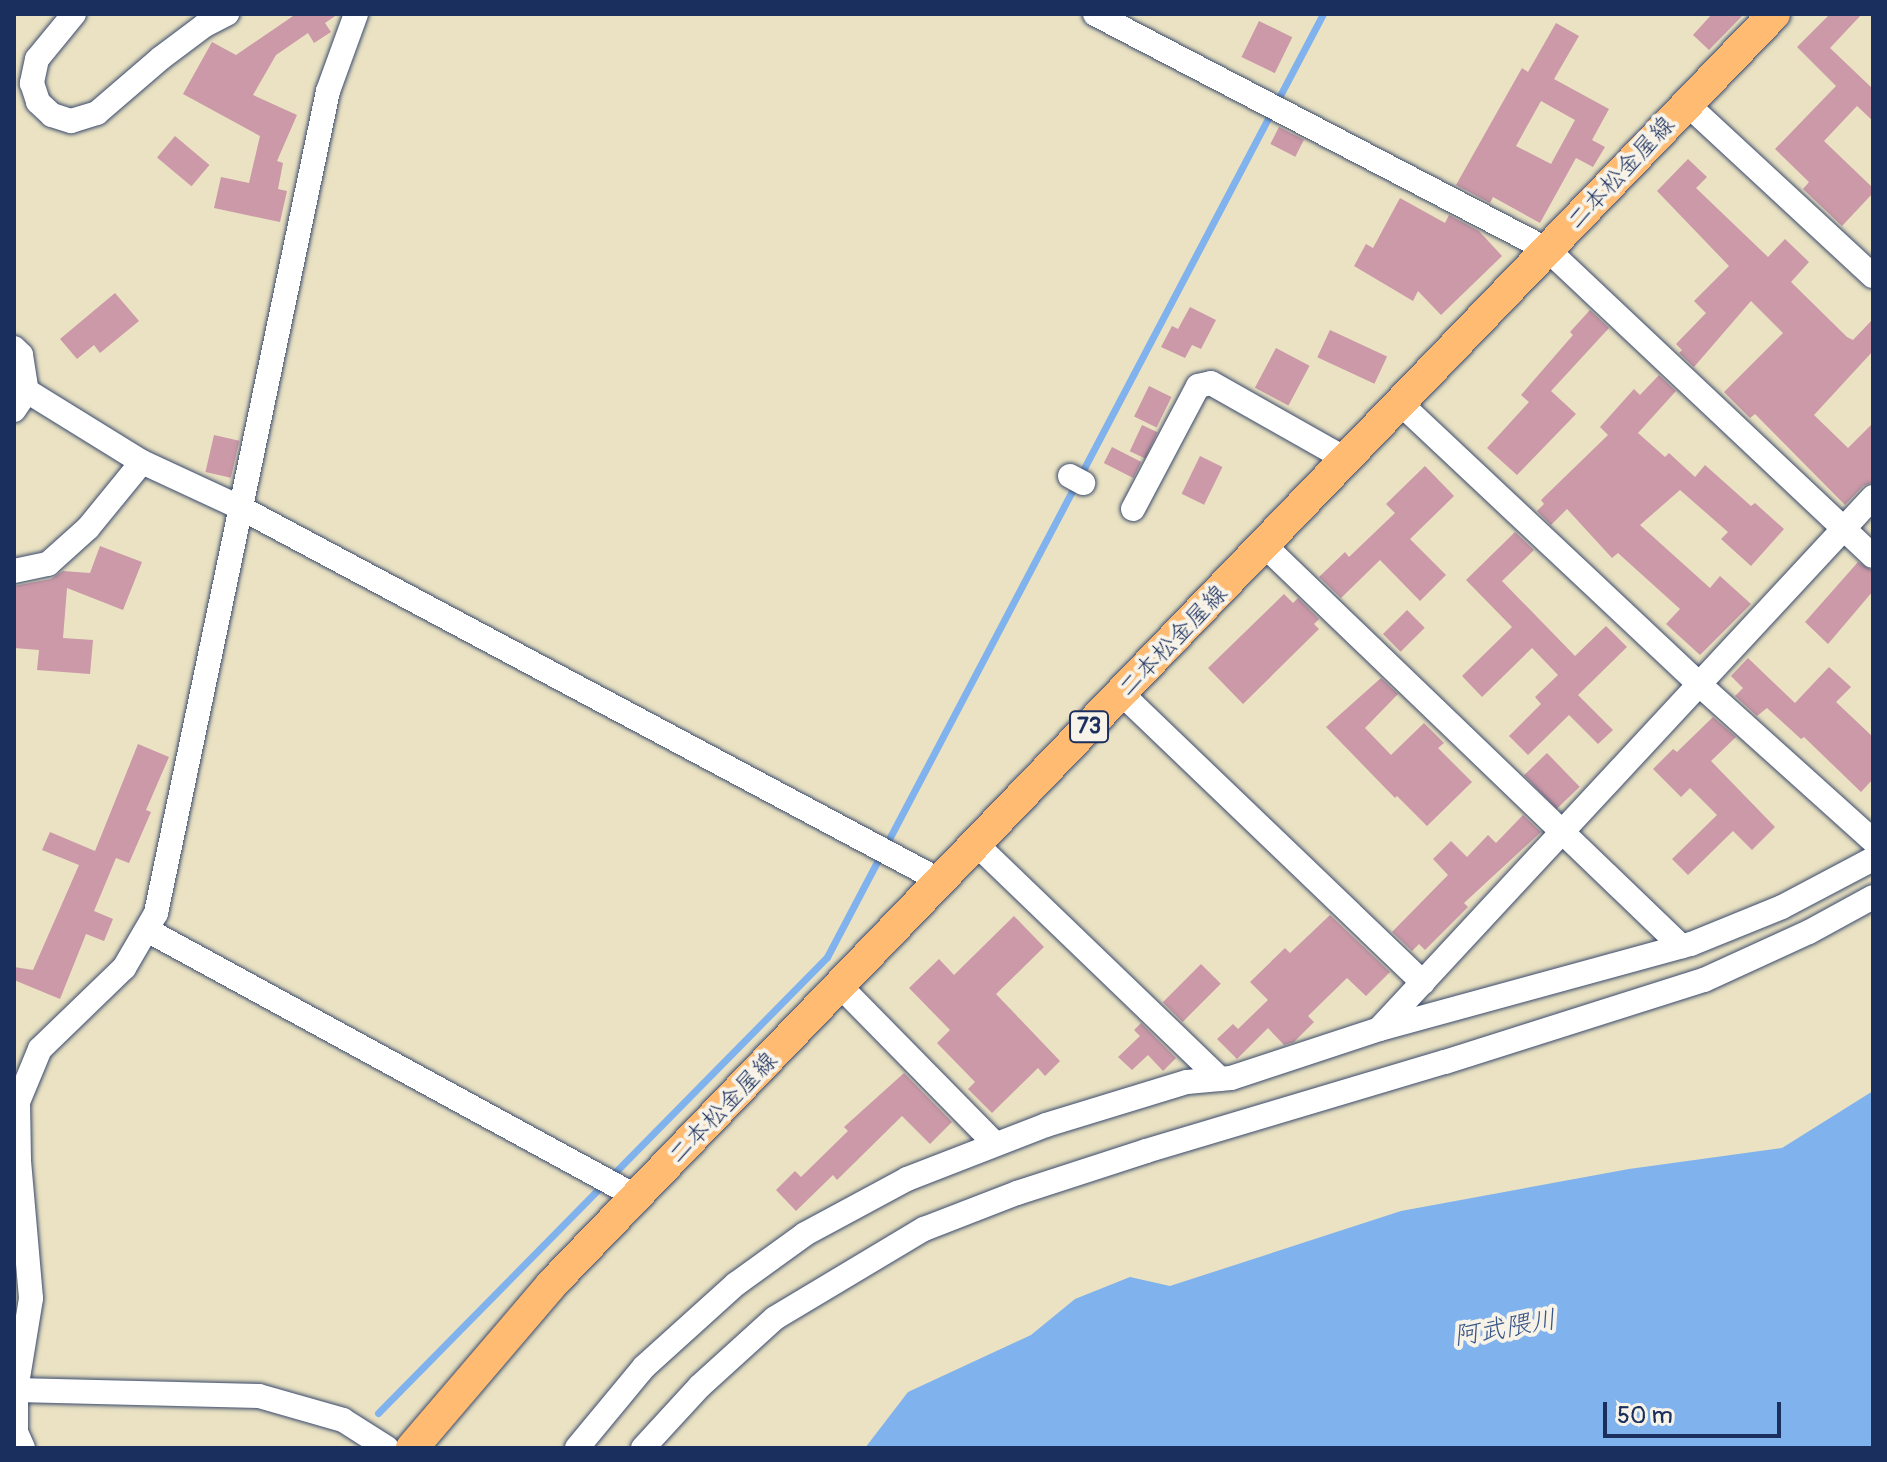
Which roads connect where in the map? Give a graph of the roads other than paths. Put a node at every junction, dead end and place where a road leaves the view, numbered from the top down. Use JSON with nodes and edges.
{"nodes":[{"id":1,"x":74,"y":14,"type":"edge"},
{"id":2,"x":227,"y":14,"type":"edge"},
{"id":3,"x":356,"y":14,"type":"edge"},
{"id":4,"x":1095,"y":14,"type":"edge"},
{"id":5,"x":1774,"y":14,"type":"edge"},
{"id":6,"x":1687,"y":104,"type":"junction"},
{"id":7,"x":1548,"y":250,"type":"junction"},
{"id":8,"x":1873,"y":276,"type":"edge"},
{"id":9,"x":14,"y":348,"type":"edge"},
{"id":10,"x":21,"y":401,"type":"edge"},
{"id":11,"x":1401,"y":404,"type":"junction"},
{"id":12,"x":1347,"y":460,"type":"junction"},
{"id":13,"x":142,"y":462,"type":"junction"},
{"id":14,"x":1873,"y":497,"type":"edge"},
{"id":15,"x":241,"y":508,"type":"junction"},
{"id":16,"x":1133,"y":509,"type":"dead end"},
{"id":17,"x":1844,"y":528,"type":"junction"},
{"id":18,"x":1264,"y":545,"type":"junction"},
{"id":19,"x":1873,"y":556,"type":"edge"},
{"id":20,"x":14,"y":571,"type":"edge"},
{"id":21,"x":1700,"y":685,"type":"junction"},
{"id":22,"x":1122,"y":694,"type":"junction"},
{"id":23,"x":1562,"y":834,"type":"junction"},
{"id":24,"x":1873,"y":841,"type":"edge"},
{"id":25,"x":975,"y":843,"type":"junction"},
{"id":26,"x":1873,"y":859,"type":"edge"},
{"id":27,"x":939,"y":880,"type":"junction"},
{"id":28,"x":1873,"y":897,"type":"edge"},
{"id":29,"x":147,"y":930,"type":"junction"},
{"id":30,"x":1681,"y":946,"type":"junction"},
{"id":31,"x":1423,"y":983,"type":"junction"},
{"id":32,"x":840,"y":986,"type":"junction"},
{"id":33,"x":1380,"y":1029,"type":"junction"},
{"id":34,"x":1220,"y":1079,"type":"junction"},
{"id":35,"x":18,"y":1089,"type":"edge"},
{"id":36,"x":995,"y":1144,"type":"junction"},
{"id":37,"x":620,"y":1188,"type":"junction"},
{"id":38,"x":16,"y":1390,"type":"junction"},
{"id":39,"x":23,"y":1448,"type":"edge"},
{"id":40,"x":387,"y":1448,"type":"edge"},
{"id":41,"x":412,"y":1448,"type":"edge"},
{"id":42,"x":577,"y":1448,"type":"edge"},
{"id":43,"x":643,"y":1448,"type":"edge"}],
"edges":[{"from":1,"to":2,"type":"street"},
{"from":3,"to":15,"type":"street"},
{"from":4,"to":7,"type":"street"},
{"from":5,"to":6,"type":"main road","name":"二本松金屋線","number":"73"},
{"from":6,"to":7,"type":"main road","name":"二本松金屋線","number":"73"},
{"from":6,"to":8,"type":"street"},
{"from":7,"to":11,"type":"main road","name":"二本松金屋線","number":"73"},
{"from":7,"to":17,"type":"street"},
{"from":9,"to":10,"type":"street"},
{"from":10,"to":13,"type":"street"},
{"from":11,"to":12,"type":"main road","name":"二本松金屋線","number":"73"},
{"from":11,"to":21,"type":"street"},
{"from":12,"to":16,"type":"street"},
{"from":12,"to":18,"type":"main road","name":"二本松金屋線","number":"73"},
{"from":13,"to":15,"type":"street"},
{"from":13,"to":20,"type":"street"},
{"from":14,"to":17,"type":"street"},
{"from":15,"to":27,"type":"street"},
{"from":15,"to":29,"type":"street"},
{"from":17,"to":19,"type":"street"},
{"from":17,"to":21,"type":"street"},
{"from":18,"to":22,"type":"main road","name":"二本松金屋線","number":"73"},
{"from":18,"to":23,"type":"street"},
{"from":21,"to":23,"type":"street"},
{"from":21,"to":24,"type":"street"},
{"from":22,"to":25,"type":"main road","name":"二本松金屋線","number":"73"},
{"from":22,"to":31,"type":"street"},
{"from":23,"to":30,"type":"street"},
{"from":23,"to":31,"type":"street"},
{"from":25,"to":27,"type":"main road","name":"二本松金屋線","number":"73"},
{"from":25,"to":34,"type":"street"},
{"from":26,"to":30,"type":"street"},
{"from":27,"to":32,"type":"main road","name":"二本松金屋線","number":"73"},
{"from":28,"to":43,"type":"street"},
{"from":29,"to":35,"type":"street"},
{"from":29,"to":37,"type":"street"},
{"from":30,"to":33,"type":"street"},
{"from":31,"to":33,"type":"street"},
{"from":32,"to":36,"type":"street"},
{"from":32,"to":37,"type":"main road","name":"二本松金屋線","number":"73"},
{"from":33,"to":34,"type":"street"},
{"from":34,"to":36,"type":"street"},
{"from":35,"to":38,"type":"street"},
{"from":36,"to":42,"type":"street"},
{"from":37,"to":41,"type":"main road","name":"二本松金屋線","number":"73"},
{"from":38,"to":39,"type":"street"},
{"from":38,"to":40,"type":"street"}]}
